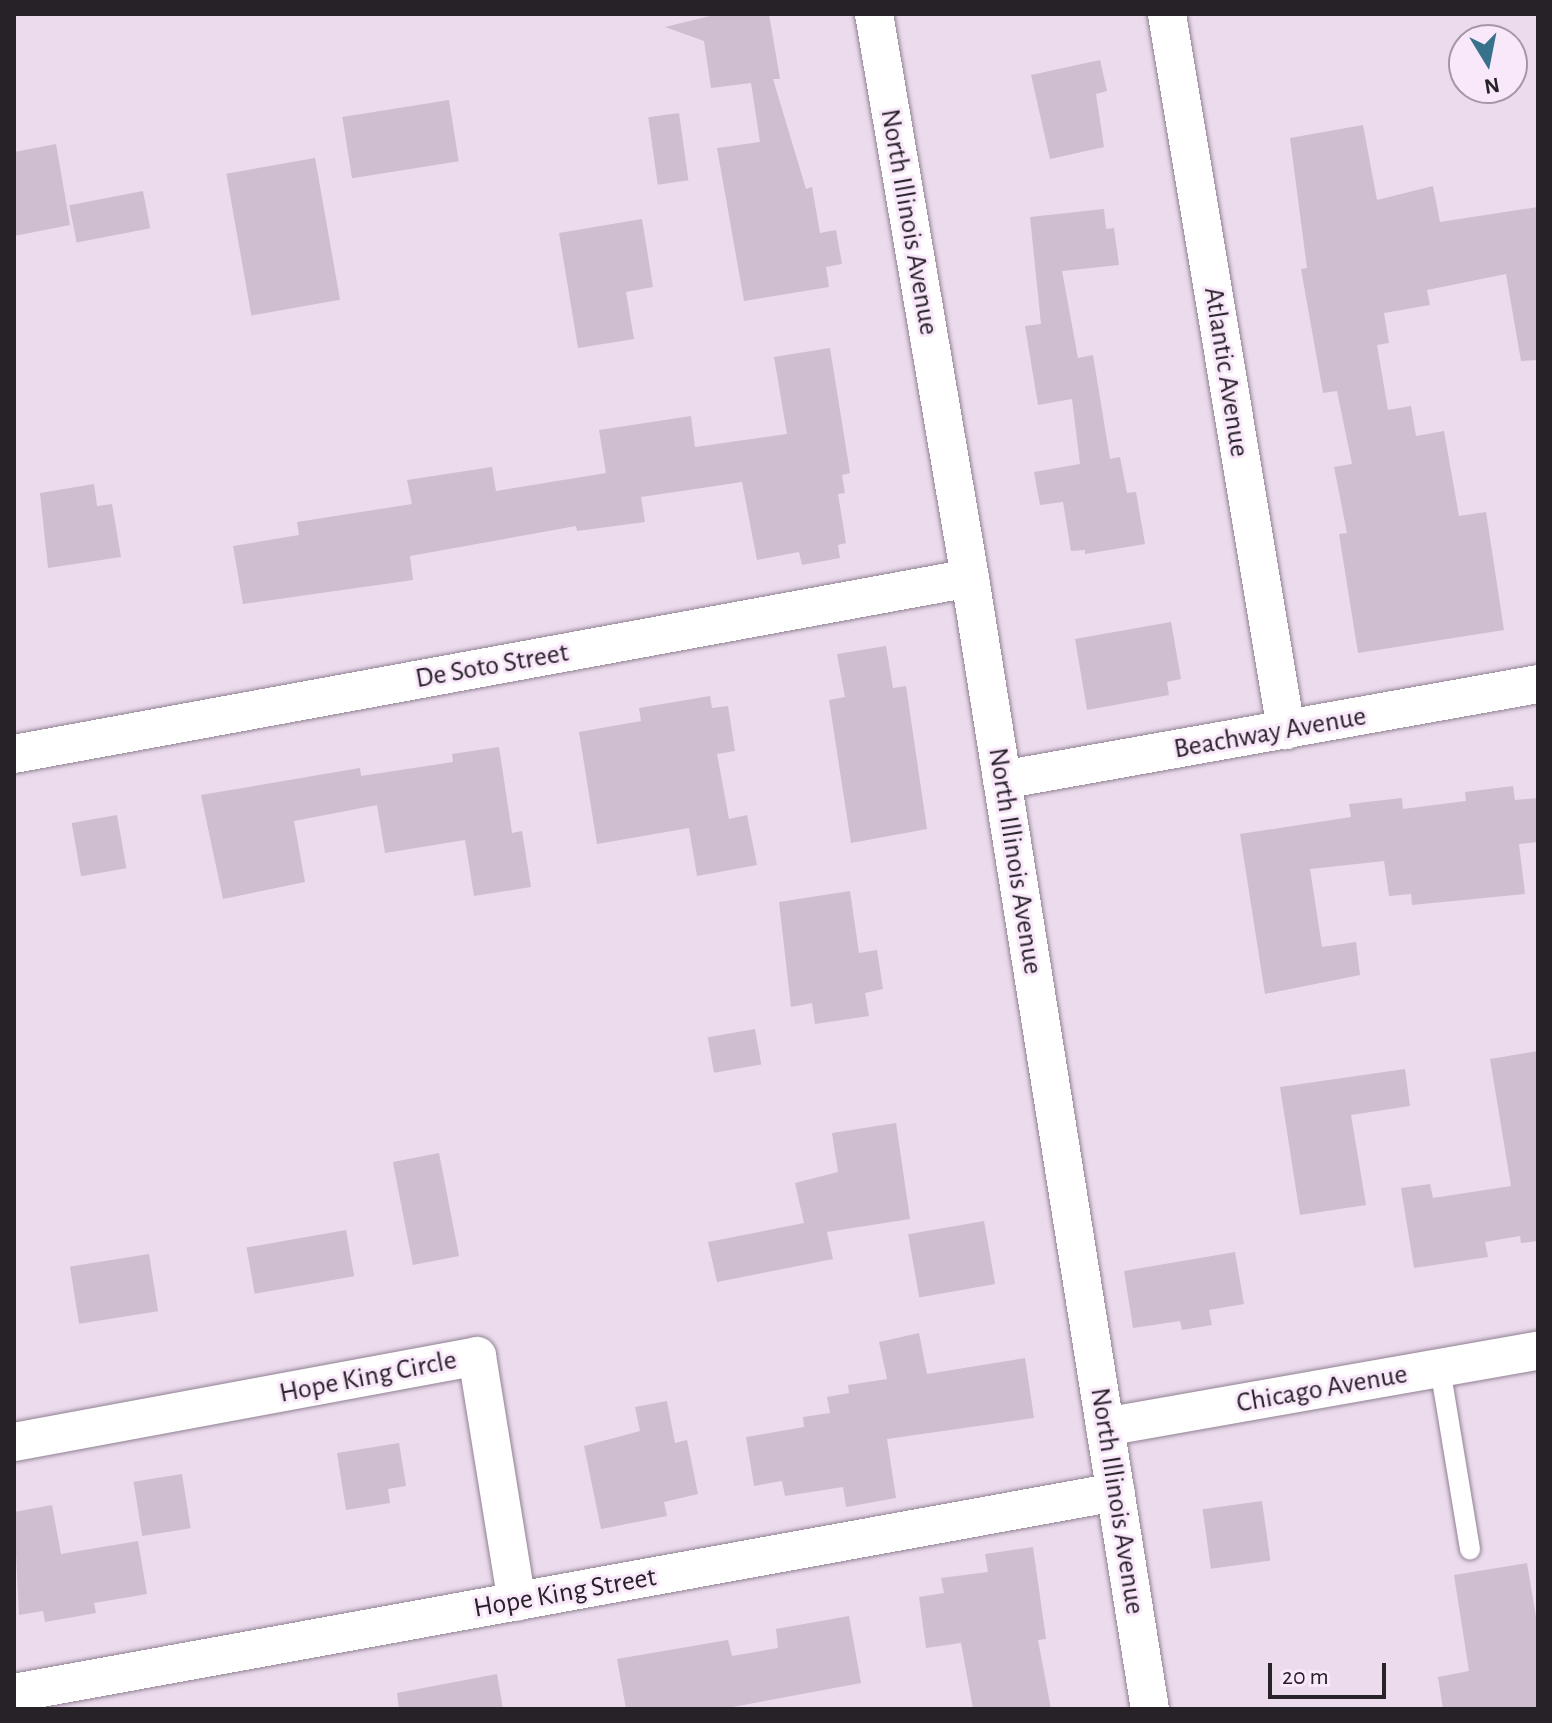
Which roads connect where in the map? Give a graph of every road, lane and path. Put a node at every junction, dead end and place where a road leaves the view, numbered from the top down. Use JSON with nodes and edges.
{"nodes":[{"id":1,"x":874,"y":14,"type":"edge"},
{"id":2,"x":1167,"y":14,"type":"edge"},
{"id":3,"x":970,"y":578,"type":"junction"},
{"id":4,"x":1538,"y":684,"type":"edge"},
{"id":5,"x":1286,"y":730,"type":"junction"},
{"id":6,"x":14,"y":754,"type":"edge"},
{"id":7,"x":1002,"y":780,"type":"junction"},
{"id":8,"x":1538,"y":1351,"type":"edge"},
{"id":9,"x":1440,"y":1368,"type":"junction"},
{"id":10,"x":1105,"y":1427,"type":"junction"},
{"id":11,"x":14,"y":1442,"type":"edge"},
{"id":12,"x":1116,"y":1492,"type":"junction"},
{"id":13,"x":1470,"y":1550,"type":"dead end"},
{"id":14,"x":517,"y":1602,"type":"junction"},
{"id":15,"x":14,"y":1693,"type":"edge"},
{"id":16,"x":1150,"y":1709,"type":"edge"}],
"edges":[{"from":1,"to":3,"type":"street","name":"North Illinois Avenue"},
{"from":2,"to":5,"type":"street","name":"Atlantic Avenue"},
{"from":3,"to":6,"type":"street","name":"De Soto Street"},
{"from":3,"to":7,"type":"street","name":"North Illinois Avenue"},
{"from":4,"to":5,"type":"street","name":"Beachway Avenue"},
{"from":5,"to":7,"type":"street","name":"Beachway Avenue"},
{"from":7,"to":10,"type":"street","name":"North Illinois Avenue"},
{"from":8,"to":9,"type":"street","name":"Chicago Avenue"},
{"from":9,"to":10,"type":"street","name":"Chicago Avenue"},
{"from":9,"to":13,"type":"lane"},
{"from":10,"to":12,"type":"street","name":"North Illinois Avenue"},
{"from":11,"to":14,"type":"street","name":"Hope King Circle"},
{"from":12,"to":14,"type":"street","name":"Hope King Street"},
{"from":12,"to":16,"type":"street","name":"North Illinois Avenue"},
{"from":14,"to":15,"type":"street","name":"Hope King Street"}]}
